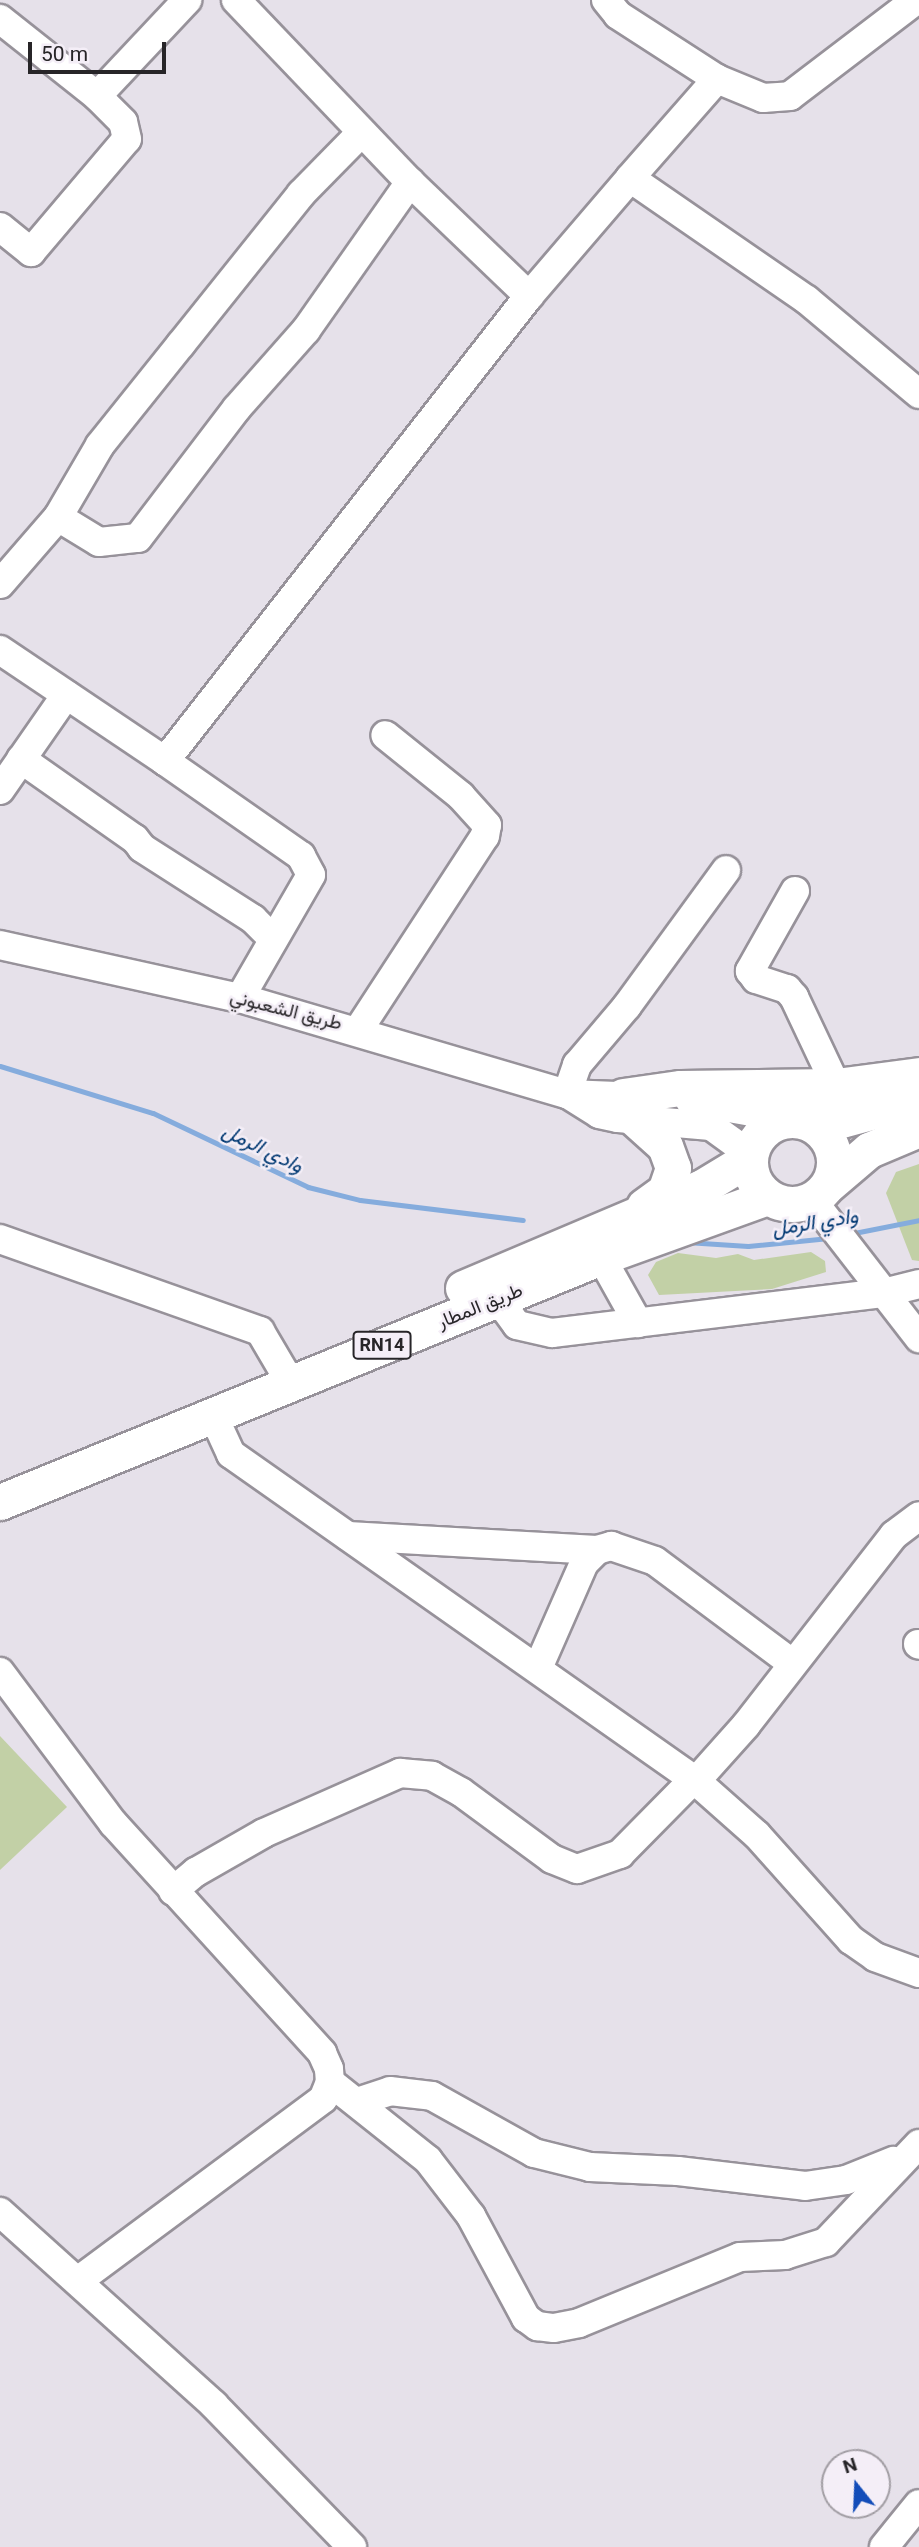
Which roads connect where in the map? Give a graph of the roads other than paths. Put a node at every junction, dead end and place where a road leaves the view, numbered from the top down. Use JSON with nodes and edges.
{"nodes":[{"id":1,"x":187,"y":0,"type":"edge"},
{"id":2,"x":236,"y":0,"type":"edge"},
{"id":3,"x":606,"y":0,"type":"edge"},
{"id":4,"x":916,"y":0,"type":"edge"},
{"id":5,"x":0,"y":19,"type":"edge"},
{"id":6,"x":717,"y":79,"type":"junction"},
{"id":7,"x":97,"y":96,"type":"junction"},
{"id":8,"x":361,"y":133,"type":"junction"},
{"id":9,"x":630,"y":178,"type":"junction"},
{"id":10,"x":410,"y":182,"type":"junction"},
{"id":11,"x":0,"y":227,"type":"edge"},
{"id":12,"x":529,"y":296,"type":"junction"},
{"id":13,"x":919,"y":394,"type":"edge"},
{"id":14,"x":58,"y":517,"type":"junction"},
{"id":15,"x":0,"y":584,"type":"edge"},
{"id":16,"x":0,"y":651,"type":"edge"},
{"id":17,"x":66,"y":695,"type":"junction"},
{"id":18,"x":385,"y":735,"type":"dead end"},
{"id":19,"x":21,"y":759,"type":"junction"},
{"id":20,"x":165,"y":761,"type":"junction"},
{"id":21,"x":0,"y":790,"type":"edge"},
{"id":22,"x":726,"y":870,"type":"dead end"},
{"id":23,"x":795,"y":891,"type":"dead end"},
{"id":24,"x":273,"y":939,"type":"junction"},
{"id":25,"x":0,"y":945,"type":"edge"},
{"id":26,"x":240,"y":998,"type":"junction"},
{"id":27,"x":359,"y":1029,"type":"junction"},
{"id":28,"x":919,"y":1075,"type":"edge"},
{"id":29,"x":836,"y":1086,"type":"junction"},
{"id":30,"x":567,"y":1094,"type":"junction"},
{"id":31,"x":919,"y":1099,"type":"edge"},
{"id":32,"x":629,"y":1108,"type":"junction"},
{"id":33,"x":800,"y":1121,"type":"junction"},
{"id":34,"x":919,"y":1129,"type":"edge"},
{"id":35,"x":750,"y":1156,"type":"junction"},
{"id":36,"x":820,"y":1192,"type":"junction"},
{"id":37,"x":768,"y":1197,"type":"junction"},
{"id":38,"x":630,"y":1217,"type":"junction"},
{"id":39,"x":0,"y":1239,"type":"edge"},
{"id":40,"x":601,"y":1257,"type":"junction"},
{"id":41,"x":919,"y":1284,"type":"edge"},
{"id":42,"x":883,"y":1293,"type":"junction"},
{"id":43,"x":498,"y":1299,"type":"junction"},
{"id":44,"x":638,"y":1323,"type":"junction"},
{"id":45,"x":914,"y":1323,"type":"edge"},
{"id":46,"x":286,"y":1374,"type":"junction"},
{"id":47,"x":213,"y":1415,"type":"junction"},
{"id":48,"x":0,"y":1481,"type":"edge"},
{"id":49,"x":0,"y":1502,"type":"edge"},
{"id":50,"x":919,"y":1516,"type":"edge"},
{"id":51,"x":348,"y":1536,"type":"junction"},
{"id":52,"x":597,"y":1550,"type":"junction"},
{"id":53,"x":792,"y":1663,"type":"junction"},
{"id":54,"x":538,"y":1668,"type":"junction"},
{"id":55,"x":0,"y":1672,"type":"edge"},
{"id":56,"x":695,"y":1780,"type":"junction"},
{"id":57,"x":173,"y":1891,"type":"junction"},
{"id":58,"x":916,"y":1966,"type":"edge"},
{"id":59,"x":330,"y":2082,"type":"junction"},
{"id":60,"x":357,"y":2102,"type":"junction"},
{"id":61,"x":917,"y":2150,"type":"edge"},
{"id":62,"x":0,"y":2212,"type":"edge"},
{"id":63,"x":78,"y":2281,"type":"junction"},
{"id":64,"x":919,"y":2504,"type":"edge"},
{"id":65,"x":352,"y":2547,"type":"edge"},
{"id":66,"x":884,"y":2547,"type":"edge"}],
"edges":[{"from":1,"to":7,"type":"street"},
{"from":2,"to":8,"type":"street"},
{"from":3,"to":6,"type":"street"},
{"from":4,"to":6,"type":"street"},
{"from":5,"to":7,"type":"street"},
{"from":6,"to":9,"type":"street"},
{"from":7,"to":11,"type":"street"},
{"from":8,"to":10,"type":"street"},
{"from":8,"to":14,"type":"street"},
{"from":9,"to":12,"type":"street"},
{"from":9,"to":13,"type":"street"},
{"from":10,"to":12,"type":"street"},
{"from":10,"to":14,"type":"street"},
{"from":12,"to":20,"type":"street"},
{"from":14,"to":15,"type":"street"},
{"from":16,"to":17,"type":"street"},
{"from":17,"to":19,"type":"street"},
{"from":17,"to":20,"type":"street"},
{"from":18,"to":27,"type":"street"},
{"from":19,"to":21,"type":"street"},
{"from":19,"to":24,"type":"street"},
{"from":20,"to":24,"type":"street"},
{"from":22,"to":30,"type":"street"},
{"from":23,"to":29,"type":"street"},
{"from":24,"to":26,"type":"street"},
{"from":25,"to":26,"type":"street","name":"طريق الشعبوني"},
{"from":26,"to":27,"type":"street","name":"طريق الشعبوني"},
{"from":27,"to":30,"type":"street","name":"طريق الشعبوني"},
{"from":28,"to":29,"type":"main road"},
{"from":29,"to":32,"type":"main road"},
{"from":30,"to":32,"type":"street","name":"طريق الشعبوني"},
{"from":31,"to":33,"type":"main road","number":"RN14"},
{"from":32,"to":33,"type":"street","name":"طريق الشعبوني"},
{"from":32,"to":35,"type":"street","name":"طريق الشعبوني"},
{"from":32,"to":38,"type":"main road"},
{"from":33,"to":35,"type":"main road","number":"RN14"},
{"from":33,"to":36,"type":"main road"},
{"from":34,"to":36,"type":"main road"},
{"from":35,"to":37,"type":"main road"},
{"from":35,"to":38,"type":"main road","name":"طريق المطار","number":"RN14"},
{"from":36,"to":37,"type":"main road","number":"RN14"},
{"from":36,"to":42,"type":"street"},
{"from":37,"to":40,"type":"main road","name":"طريق المطار","number":"RN14"},
{"from":38,"to":46,"type":"main road","name":"طريق المطار","number":"RN14"},
{"from":39,"to":46,"type":"street"},
{"from":40,"to":43,"type":"main road","name":"طريق المطار","number":"RN14"},
{"from":40,"to":44,"type":"street"},
{"from":41,"to":42,"type":"street"},
{"from":42,"to":44,"type":"street"},
{"from":42,"to":45,"type":"street"},
{"from":43,"to":44,"type":"street"},
{"from":43,"to":46,"type":"main road","name":"طريق المطار","number":"RN14"},
{"from":46,"to":47,"type":"main road","name":"طريق المطار","number":"RN14"},
{"from":46,"to":48,"type":"main road","name":"طريق المطار","number":"RN14"},
{"from":47,"to":49,"type":"main road","name":"طريق المطار","number":"RN14"},
{"from":47,"to":51,"type":"street"},
{"from":50,"to":53,"type":"street"},
{"from":51,"to":52,"type":"street"},
{"from":51,"to":54,"type":"street"},
{"from":52,"to":53,"type":"street"},
{"from":52,"to":54,"type":"street"},
{"from":53,"to":56,"type":"street"},
{"from":54,"to":56,"type":"street"},
{"from":55,"to":57,"type":"street"},
{"from":56,"to":57,"type":"street"},
{"from":56,"to":58,"type":"street"},
{"from":57,"to":59,"type":"street"},
{"from":59,"to":60,"type":"street"},
{"from":59,"to":63,"type":"street"},
{"from":60,"to":61,"type":"street"},
{"from":60,"to":61,"type":"street"},
{"from":62,"to":63,"type":"street"},
{"from":63,"to":65,"type":"street"},
{"from":64,"to":66,"type":"street"}]}
